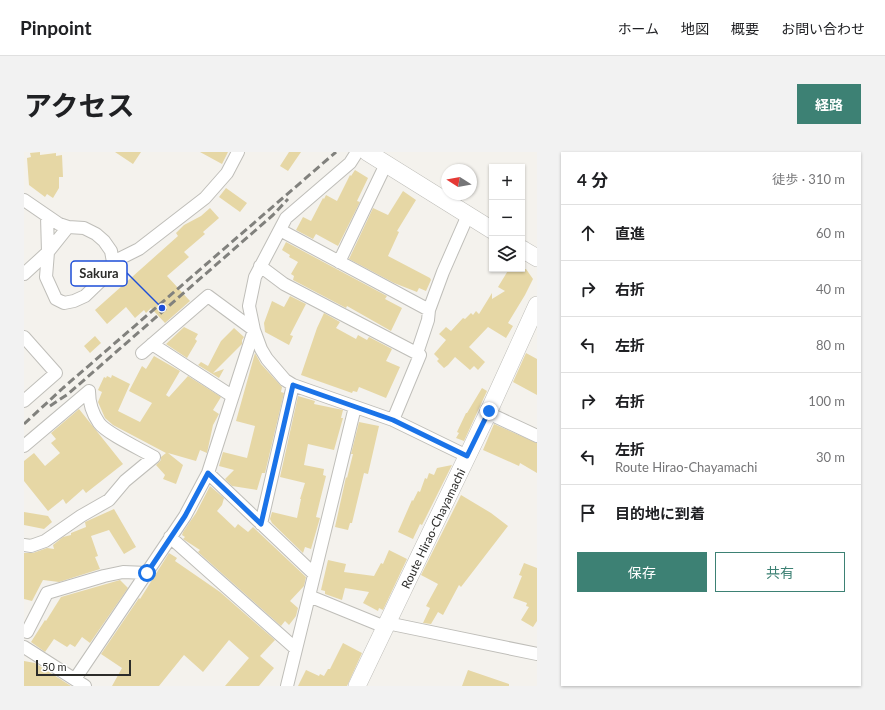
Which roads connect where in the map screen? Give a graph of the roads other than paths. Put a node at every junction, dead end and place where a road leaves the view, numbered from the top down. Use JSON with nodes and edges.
{"nodes":[{"id":1,"x":238,"y":152,"type":"edge"},
{"id":2,"x":357,"y":152,"type":"edge"},
{"id":3,"x":367,"y":152,"type":"edge"},
{"id":4,"x":386,"y":164,"type":"junction"},
{"id":5,"x":24,"y":200,"type":"edge"},
{"id":6,"x":468,"y":215,"type":"junction"},
{"id":7,"x":47,"y":216,"type":"junction"},
{"id":8,"x":68,"y":227,"type":"junction"},
{"id":9,"x":489,"y":228,"type":"edge"},
{"id":10,"x":280,"y":230,"type":"junction"},
{"id":11,"x":525,"y":250,"type":"edge"},
{"id":12,"x":48,"y":252,"type":"junction"},
{"id":13,"x":537,"y":258,"type":"edge"},
{"id":14,"x":113,"y":262,"type":"junction"},
{"id":15,"x":339,"y":262,"type":"junction"},
{"id":16,"x":260,"y":266,"type":"junction"},
{"id":17,"x":24,"y":274,"type":"edge"},
{"id":18,"x":46,"y":277,"type":"junction"},
{"id":19,"x":24,"y":279,"type":"edge"},
{"id":20,"x":537,"y":305,"type":"edge"},
{"id":21,"x":429,"y":310,"type":"junction"},
{"id":22,"x":254,"y":330,"type":"junction"},
{"id":23,"x":24,"y":337,"type":"edge"},
{"id":24,"x":152,"y":344,"type":"junction"},
{"id":25,"x":142,"y":353,"type":"dead end"},
{"id":26,"x":416,"y":353,"type":"junction"},
{"id":27,"x":293,"y":385,"type":"junction"},
{"id":28,"x":232,"y":396,"type":"junction"},
{"id":29,"x":24,"y":401,"type":"edge"},
{"id":30,"x":355,"y":407,"type":"junction"},
{"id":31,"x":488,"y":412,"type":"junction"},
{"id":32,"x":393,"y":420,"type":"junction"},
{"id":33,"x":537,"y":436,"type":"edge"},
{"id":34,"x":24,"y":446,"type":"edge"},
{"id":35,"x":467,"y":456,"type":"junction"},
{"id":36,"x":208,"y":473,"type":"junction"},
{"id":37,"x":261,"y":524,"type":"junction"},
{"id":38,"x":170,"y":537,"type":"junction"},
{"id":39,"x":24,"y":545,"type":"edge"},
{"id":40,"x":147,"y":573,"type":"junction"},
{"id":41,"x":314,"y":574,"type":"junction"},
{"id":42,"x":309,"y":596,"type":"junction"},
{"id":43,"x":386,"y":625,"type":"junction"},
{"id":44,"x":25,"y":635,"type":"edge"},
{"id":45,"x":24,"y":647,"type":"edge"},
{"id":46,"x":296,"y":650,"type":"junction"},
{"id":47,"x":537,"y":654,"type":"edge"},
{"id":48,"x":80,"y":683,"type":"edge"},
{"id":49,"x":287,"y":686,"type":"edge"},
{"id":50,"x":357,"y":686,"type":"edge"}],
"edges":[{"from":1,"to":14,"type":"street"},
{"from":2,"to":10,"type":"street"},
{"from":3,"to":4,"type":"main road"},
{"from":4,"to":6,"type":"main road"},
{"from":4,"to":15,"type":"street"},
{"from":5,"to":7,"type":"street"},
{"from":6,"to":9,"type":"main road"},
{"from":6,"to":21,"type":"street"},
{"from":7,"to":8,"type":"street"},
{"from":7,"to":12,"type":"street"},
{"from":8,"to":12,"type":"street"},
{"from":8,"to":14,"type":"street"},
{"from":10,"to":15,"type":"street"},
{"from":10,"to":16,"type":"street"},
{"from":11,"to":13,"type":"main road"},
{"from":12,"to":17,"type":"street"},
{"from":12,"to":18,"type":"street"},
{"from":14,"to":18,"type":"street"},
{"from":15,"to":21,"type":"street"},
{"from":16,"to":22,"type":"street"},
{"from":16,"to":26,"type":"street"},
{"from":18,"to":19,"type":"street"},
{"from":20,"to":31,"type":"main road","name":"Route Hirao-Chayamachi"},
{"from":21,"to":26,"type":"street"},
{"from":22,"to":24,"type":"street"},
{"from":22,"to":27,"type":"street"},
{"from":22,"to":28,"type":"street"},
{"from":23,"to":29,"type":"street"},
{"from":24,"to":25,"type":"street"},
{"from":24,"to":28,"type":"street"},
{"from":26,"to":32,"type":"street"},
{"from":27,"to":30,"type":"street"},
{"from":27,"to":37,"type":"street"},
{"from":28,"to":36,"type":"street"},
{"from":30,"to":32,"type":"street"},
{"from":30,"to":41,"type":"street"},
{"from":31,"to":33,"type":"street"},
{"from":31,"to":35,"type":"main road","name":"Route Hirao-Chayamachi"},
{"from":32,"to":35,"type":"street"},
{"from":34,"to":39,"type":"street"},
{"from":35,"to":43,"type":"main road","name":"Route Hirao-Chayamachi"},
{"from":36,"to":37,"type":"street"},
{"from":36,"to":38,"type":"street"},
{"from":37,"to":41,"type":"street"},
{"from":38,"to":40,"type":"street"},
{"from":38,"to":46,"type":"street"},
{"from":40,"to":44,"type":"street"},
{"from":40,"to":48,"type":"street"},
{"from":41,"to":42,"type":"street"},
{"from":42,"to":43,"type":"street"},
{"from":42,"to":46,"type":"street"},
{"from":43,"to":47,"type":"street"},
{"from":43,"to":50,"type":"main road","name":"Route Hirao-Chayamachi"},
{"from":45,"to":48,"type":"street"},
{"from":46,"to":49,"type":"street"}]}
